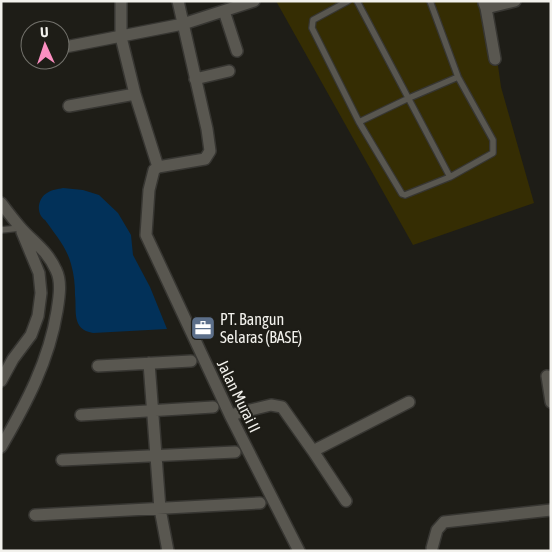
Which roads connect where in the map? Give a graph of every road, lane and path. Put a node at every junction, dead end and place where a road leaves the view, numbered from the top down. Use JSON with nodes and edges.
{"nodes":[{"id":1,"x":121,"y":1,"type":"edge"},
{"id":2,"x":178,"y":1,"type":"edge"},
{"id":3,"x":254,"y":1,"type":"edge"},
{"id":4,"x":348,"y":1,"type":"edge"},
{"id":5,"x":358,"y":1,"type":"edge"},
{"id":6,"x":430,"y":1,"type":"edge"},
{"id":7,"x":515,"y":1,"type":"edge"},
{"id":8,"x":238,"y":4,"type":"edge"},
{"id":9,"x":485,"y":5,"type":"edge"},
{"id":10,"x":224,"y":11,"type":"junction"},
{"id":11,"x":183,"y":24,"type":"junction"},
{"id":12,"x":121,"y":37,"type":"junction"},
{"id":13,"x":70,"y":46,"type":"edge"},
{"id":14,"x":237,"y":52,"type":"dead end"},
{"id":15,"x":495,"y":60,"type":"dead end"},
{"id":16,"x":229,"y":71,"type":"dead end"},
{"id":17,"x":458,"y":77,"type":"junction"},
{"id":18,"x":195,"y":80,"type":"junction"},
{"id":19,"x":135,"y":94,"type":"junction"},
{"id":20,"x":409,"y":98,"type":"junction"},
{"id":21,"x":69,"y":106,"type":"dead end"},
{"id":22,"x":359,"y":122,"type":"junction"},
{"id":23,"x":158,"y":167,"type":"junction"},
{"id":24,"x":450,"y":177,"type":"junction"},
{"id":25,"x":1,"y":203,"type":"edge"},
{"id":26,"x":20,"y":228,"type":"junction"},
{"id":27,"x":1,"y":230,"type":"edge"},
{"id":28,"x":41,"y":292,"type":"junction"},
{"id":29,"x":60,"y":293,"type":"junction"},
{"id":30,"x":192,"y":361,"type":"dead end"},
{"id":31,"x":149,"y":363,"type":"junction"},
{"id":32,"x":98,"y":366,"type":"dead end"},
{"id":33,"x":547,"y":376,"type":"dead end"},
{"id":34,"x":1,"y":381,"type":"edge"},
{"id":35,"x":409,"y":402,"type":"dead end"},
{"id":36,"x":551,"y":402,"type":"edge"},
{"id":37,"x":213,"y":407,"type":"dead end"},
{"id":38,"x":152,"y":411,"type":"junction"},
{"id":39,"x":81,"y":415,"type":"dead end"},
{"id":40,"x":230,"y":415,"type":"junction"},
{"id":41,"x":1,"y":447,"type":"edge"},
{"id":42,"x":313,"y":451,"type":"junction"},
{"id":43,"x":235,"y":452,"type":"dead end"},
{"id":44,"x":156,"y":455,"type":"junction"},
{"id":45,"x":62,"y":460,"type":"dead end"},
{"id":46,"x":346,"y":501,"type":"dead end"},
{"id":47,"x":260,"y":504,"type":"dead end"},
{"id":48,"x":160,"y":509,"type":"junction"},
{"id":49,"x":551,"y":510,"type":"edge"},
{"id":50,"x":35,"y":515,"type":"dead end"},
{"id":51,"x":432,"y":548,"type":"dead end"},
{"id":52,"x":168,"y":551,"type":"edge"},
{"id":53,"x":299,"y":551,"type":"edge"}],
"edges":[{"from":1,"to":12,"type":"street"},
{"from":2,"to":11,"type":"street"},
{"from":3,"to":8,"type":"street"},
{"from":4,"to":22,"type":"lane"},
{"from":5,"to":20,"type":"lane"},
{"from":6,"to":17,"type":"lane"},
{"from":7,"to":9,"type":"street"},
{"from":8,"to":10,"type":"street"},
{"from":9,"to":15,"type":"street"},
{"from":10,"to":11,"type":"street"},
{"from":10,"to":14,"type":"street"},
{"from":11,"to":12,"type":"street"},
{"from":11,"to":18,"type":"street"},
{"from":12,"to":13,"type":"street"},
{"from":12,"to":19,"type":"street"},
{"from":16,"to":18,"type":"street"},
{"from":17,"to":20,"type":"lane"},
{"from":17,"to":24,"type":"lane"},
{"from":18,"to":23,"type":"street"},
{"from":19,"to":21,"type":"street"},
{"from":19,"to":23,"type":"street"},
{"from":20,"to":22,"type":"lane"},
{"from":20,"to":24,"type":"lane"},
{"from":22,"to":24,"type":"lane"},
{"from":23,"to":40,"type":"street","name":"Jalan Murai II"},
{"from":25,"to":26,"type":"street"},
{"from":26,"to":27,"type":"lane"},
{"from":26,"to":28,"type":"street"},
{"from":26,"to":29,"type":"street"},
{"from":28,"to":29,"type":"street"},
{"from":28,"to":34,"type":"street"},
{"from":29,"to":41,"type":"street"},
{"from":30,"to":31,"type":"street"},
{"from":31,"to":32,"type":"street"},
{"from":31,"to":38,"type":"street"},
{"from":33,"to":36,"type":"street"},
{"from":35,"to":42,"type":"street"},
{"from":37,"to":38,"type":"street"},
{"from":38,"to":39,"type":"street"},
{"from":38,"to":44,"type":"street"},
{"from":40,"to":42,"type":"street"},
{"from":40,"to":53,"type":"street","name":"Jalan Murai II"},
{"from":42,"to":46,"type":"street"},
{"from":43,"to":44,"type":"street"},
{"from":44,"to":45,"type":"street"},
{"from":44,"to":48,"type":"street"},
{"from":47,"to":48,"type":"street"},
{"from":48,"to":50,"type":"street"},
{"from":48,"to":52,"type":"street"},
{"from":49,"to":51,"type":"street"}]}
